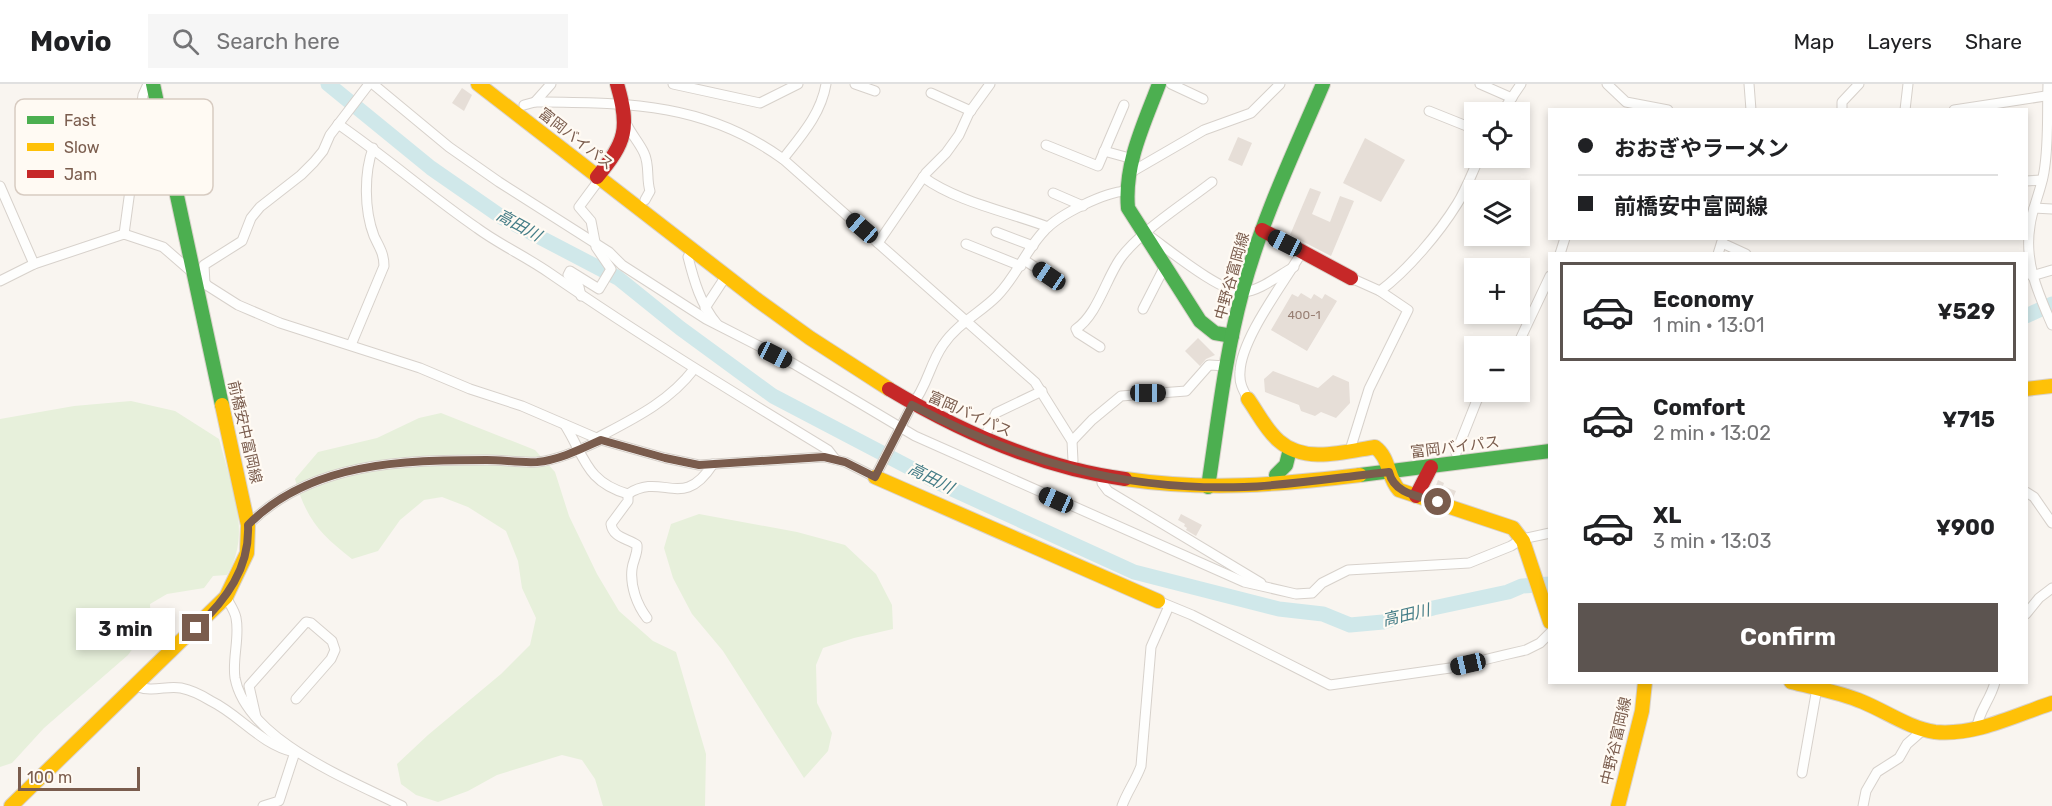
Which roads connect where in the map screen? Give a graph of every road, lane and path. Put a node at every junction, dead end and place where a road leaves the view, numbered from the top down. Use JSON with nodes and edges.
{"nodes":[{"id":1,"x":148,"y":84,"type":"edge"},
{"id":2,"x":153,"y":84,"type":"edge"},
{"id":3,"x":371,"y":84,"type":"edge"},
{"id":4,"x":478,"y":84,"type":"edge"},
{"id":5,"x":497,"y":84,"type":"edge"},
{"id":6,"x":550,"y":84,"type":"edge"},
{"id":7,"x":617,"y":84,"type":"edge"},
{"id":8,"x":673,"y":84,"type":"edge"},
{"id":9,"x":798,"y":84,"type":"edge"},
{"id":10,"x":826,"y":84,"type":"edge"},
{"id":11,"x":855,"y":84,"type":"edge"},
{"id":12,"x":990,"y":84,"type":"edge"},
{"id":13,"x":1159,"y":84,"type":"edge"},
{"id":14,"x":1171,"y":84,"type":"edge"},
{"id":15,"x":1280,"y":84,"type":"edge"},
{"id":16,"x":1323,"y":84,"type":"edge"},
{"id":17,"x":1480,"y":84,"type":"edge"},
{"id":18,"x":1521,"y":84,"type":"edge"},
{"id":19,"x":1607,"y":84,"type":"edge"},
{"id":20,"x":1749,"y":84,"type":"edge"},
{"id":21,"x":1859,"y":84,"type":"edge"},
{"id":22,"x":1908,"y":84,"type":"edge"},
{"id":23,"x":2048,"y":84,"type":"edge"},
{"id":24,"x":875,"y":91,"type":"dead end"},
{"id":25,"x":931,"y":93,"type":"dead end"},
{"id":26,"x":2050,"y":95,"type":"edge"},
{"id":27,"x":1512,"y":98,"type":"junction"},
{"id":28,"x":142,"y":99,"type":"edge"},
{"id":29,"x":156,"y":99,"type":"edge"},
{"id":30,"x":1203,"y":99,"type":"dead end"},
{"id":31,"x":1509,"y":102,"type":"edge"},
{"id":32,"x":530,"y":103,"type":"junction"},
{"id":33,"x":623,"y":103,"type":"junction"},
{"id":34,"x":1124,"y":105,"type":"dead end"},
{"id":35,"x":1623,"y":105,"type":"edge"},
{"id":36,"x":1650,"y":108,"type":"edge"},
{"id":37,"x":1751,"y":108,"type":"edge"},
{"id":38,"x":1842,"y":108,"type":"edge"},
{"id":39,"x":1905,"y":108,"type":"edge"},
{"id":40,"x":1967,"y":108,"type":"edge"},
{"id":41,"x":971,"y":111,"type":"junction"},
{"id":42,"x":1429,"y":111,"type":"dead end"},
{"id":43,"x":338,"y":124,"type":"junction"},
{"id":44,"x":627,"y":125,"type":"junction"},
{"id":45,"x":1464,"y":125,"type":"edge"},
{"id":46,"x":1046,"y":145,"type":"dead end"},
{"id":47,"x":373,"y":148,"type":"junction"},
{"id":48,"x":1104,"y":151,"type":"junction"},
{"id":49,"x":783,"y":159,"type":"junction"},
{"id":50,"x":1133,"y":159,"type":"junction"},
{"id":51,"x":1474,"y":168,"type":"edge"},
{"id":52,"x":601,"y":173,"type":"junction"},
{"id":53,"x":1128,"y":174,"type":"junction"},
{"id":54,"x":923,"y":177,"type":"junction"},
{"id":55,"x":2042,"y":180,"type":"junction"},
{"id":56,"x":2028,"y":181,"type":"edge"},
{"id":57,"x":1212,"y":182,"type":"dead end"},
{"id":58,"x":0,"y":186,"type":"edge"},
{"id":59,"x":1126,"y":191,"type":"junction"},
{"id":60,"x":1053,"y":193,"type":"dead end"},
{"id":61,"x":130,"y":195,"type":"edge"},
{"id":62,"x":176,"y":195,"type":"edge"},
{"id":63,"x":645,"y":200,"type":"junction"},
{"id":64,"x":1083,"y":206,"type":"junction"},
{"id":65,"x":2034,"y":208,"type":"junction"},
{"id":66,"x":2052,"y":209,"type":"edge"},
{"id":67,"x":1048,"y":227,"type":"junction"},
{"id":68,"x":1262,"y":230,"type":"junction"},
{"id":69,"x":996,"y":232,"type":"dead end"},
{"id":70,"x":124,"y":234,"type":"junction"},
{"id":71,"x":1146,"y":234,"type":"junction"},
{"id":72,"x":1722,"y":241,"type":"edge"},
{"id":73,"x":878,"y":243,"type":"junction"},
{"id":74,"x":966,"y":244,"type":"dead end"},
{"id":75,"x":595,"y":245,"type":"junction"},
{"id":76,"x":1033,"y":246,"type":"junction"},
{"id":77,"x":692,"y":250,"type":"junction"},
{"id":78,"x":1302,"y":252,"type":"junction"},
{"id":79,"x":1742,"y":252,"type":"edge"},
{"id":80,"x":1022,"y":263,"type":"junction"},
{"id":81,"x":34,"y":264,"type":"junction"},
{"id":82,"x":1164,"y":266,"type":"junction"},
{"id":83,"x":1293,"y":267,"type":"junction"},
{"id":84,"x":2052,"y":270,"type":"edge"},
{"id":85,"x":193,"y":273,"type":"junction"},
{"id":86,"x":726,"y":276,"type":"junction"},
{"id":87,"x":1049,"y":276,"type":"dead end"},
{"id":88,"x":1351,"y":278,"type":"joint"},
{"id":89,"x":2033,"y":279,"type":"junction"},
{"id":90,"x":1548,"y":280,"type":"edge"},
{"id":91,"x":0,"y":282,"type":"edge"},
{"id":92,"x":205,"y":284,"type":"junction"},
{"id":93,"x":1380,"y":291,"type":"junction"},
{"id":94,"x":1242,"y":292,"type":"junction"},
{"id":95,"x":581,"y":296,"type":"junction"},
{"id":96,"x":705,"y":308,"type":"junction"},
{"id":97,"x":1143,"y":309,"type":"dead end"},
{"id":98,"x":967,"y":321,"type":"junction"},
{"id":99,"x":2052,"y":325,"type":"edge"},
{"id":100,"x":719,"y":326,"type":"junction"},
{"id":101,"x":1232,"y":336,"type":"junction"},
{"id":102,"x":1522,"y":336,"type":"edge"},
{"id":103,"x":351,"y":345,"type":"junction"},
{"id":104,"x":1100,"y":347,"type":"dead end"},
{"id":105,"x":1227,"y":366,"type":"junction"},
{"id":106,"x":694,"y":369,"type":"junction"},
{"id":107,"x":2052,"y":375,"type":"edge"},
{"id":108,"x":2052,"y":386,"type":"edge"},
{"id":109,"x":2029,"y":389,"type":"edge"},
{"id":110,"x":1042,"y":391,"type":"junction"},
{"id":111,"x":1248,"y":399,"type":"joint"},
{"id":112,"x":916,"y":401,"type":"junction"},
{"id":113,"x":1476,"y":402,"type":"edge"},
{"id":114,"x":565,"y":424,"type":"junction"},
{"id":115,"x":900,"y":427,"type":"junction"},
{"id":116,"x":988,"y":430,"type":"junction"},
{"id":117,"x":599,"y":439,"type":"junction"},
{"id":118,"x":1072,"y":441,"type":"junction"},
{"id":119,"x":1548,"y":441,"type":"edge"},
{"id":120,"x":1290,"y":449,"type":"junction"},
{"id":121,"x":578,"y":450,"type":"junction"},
{"id":122,"x":1350,"y":450,"type":"junction"},
{"id":123,"x":1548,"y":451,"type":"edge"},
{"id":124,"x":1456,"y":453,"type":"junction"},
{"id":125,"x":835,"y":459,"type":"junction"},
{"id":126,"x":1073,"y":460,"type":"junction"},
{"id":127,"x":713,"y":464,"type":"junction"},
{"id":128,"x":1388,"y":466,"type":"junction"},
{"id":129,"x":1431,"y":467,"type":"junction"},
{"id":130,"x":877,"y":474,"type":"junction"},
{"id":131,"x":1276,"y":475,"type":"junction"},
{"id":132,"x":1102,"y":476,"type":"junction"},
{"id":133,"x":1208,"y":482,"type":"junction"},
{"id":134,"x":2028,"y":493,"type":"edge"},
{"id":135,"x":628,"y":494,"type":"junction"},
{"id":136,"x":1416,"y":496,"type":"junction"},
{"id":137,"x":2052,"y":523,"type":"edge"},
{"id":138,"x":248,"y":525,"type":"junction"},
{"id":139,"x":1548,"y":534,"type":"edge"},
{"id":140,"x":1523,"y":540,"type":"junction"},
{"id":141,"x":2052,"y":588,"type":"edge"},
{"id":142,"x":1272,"y":589,"type":"junction"},
{"id":143,"x":226,"y":597,"type":"junction"},
{"id":144,"x":1546,"y":601,"type":"edge"},
{"id":145,"x":1163,"y":603,"type":"junction"},
{"id":146,"x":2028,"y":612,"type":"edge"},
{"id":147,"x":647,"y":618,"type":"dead end"},
{"id":148,"x":1548,"y":635,"type":"edge"},
{"id":149,"x":1645,"y":684,"type":"edge"},
{"id":150,"x":1800,"y":684,"type":"edge"},
{"id":151,"x":1995,"y":684,"type":"edge"},
{"id":152,"x":135,"y":686,"type":"junction"},
{"id":153,"x":1817,"y":688,"type":"junction"},
{"id":154,"x":296,"y":699,"type":"dead end"},
{"id":155,"x":2052,"y":703,"type":"edge"},
{"id":156,"x":257,"y":722,"type":"junction"},
{"id":157,"x":1977,"y":728,"type":"junction"},
{"id":158,"x":1923,"y":730,"type":"junction"},
{"id":159,"x":297,"y":753,"type":"junction"},
{"id":160,"x":1803,"y":773,"type":"dead end"},
{"id":161,"x":11,"y":806,"type":"edge"},
{"id":162,"x":263,"y":806,"type":"edge"},
{"id":163,"x":402,"y":806,"type":"edge"},
{"id":164,"x":1122,"y":806,"type":"edge"},
{"id":165,"x":1618,"y":806,"type":"edge"},
{"id":166,"x":1863,"y":806,"type":"edge"}],
"edges":[{"from":1,"to":28,"type":"street"},
{"from":2,"to":29,"type":"main road","name":"前橋安中富岡線"},
{"from":3,"to":43,"type":"street"},
{"from":3,"to":75,"type":"street"},
{"from":4,"to":52,"type":"main road","name":"富岡バイパス"},
{"from":5,"to":32,"type":"main road","name":"富岡バイパス"},
{"from":6,"to":32,"type":"street"},
{"from":7,"to":33,"type":"main road"},
{"from":8,"to":9,"type":"street"},
{"from":10,"to":49,"type":"street"},
{"from":11,"to":24,"type":"street"},
{"from":12,"to":41,"type":"street"},
{"from":13,"to":50,"type":"main road"},
{"from":14,"to":30,"type":"street"},
{"from":15,"to":53,"type":"street"},
{"from":16,"to":68,"type":"main road","name":"中野谷富岡線"},
{"from":17,"to":27,"type":"street"},
{"from":18,"to":27,"type":"street"},
{"from":19,"to":35,"type":"street"},
{"from":20,"to":37,"type":"street"},
{"from":21,"to":38,"type":"street"},
{"from":22,"to":39,"type":"street"},
{"from":23,"to":26,"type":"street"},
{"from":25,"to":41,"type":"street"},
{"from":26,"to":40,"type":"street"},
{"from":26,"to":55,"type":"street"},
{"from":27,"to":31,"type":"street"},
{"from":32,"to":33,"type":"street"},
{"from":32,"to":52,"type":"main road","name":"富岡バイパス"},
{"from":33,"to":44,"type":"main road"},
{"from":33,"to":49,"type":"street"},
{"from":34,"to":48,"type":"street"},
{"from":35,"to":36,"type":"street"},
{"from":41,"to":54,"type":"street"},
{"from":42,"to":45,"type":"street"},
{"from":43,"to":47,"type":"street"},
{"from":43,"to":92,"type":"street"},
{"from":44,"to":52,"type":"main road"},
{"from":44,"to":63,"type":"street"},
{"from":46,"to":48,"type":"street"},
{"from":47,"to":95,"type":"street"},
{"from":47,"to":103,"type":"street"},
{"from":48,"to":50,"type":"street"},
{"from":49,"to":73,"type":"street"},
{"from":50,"to":53,"type":"main road"},
{"from":51,"to":93,"type":"street"},
{"from":52,"to":63,"type":"main road","name":"富岡バイパス"},
{"from":52,"to":75,"type":"street"},
{"from":52,"to":77,"type":"main road","name":"富岡バイパス"},
{"from":53,"to":59,"type":"main road"},
{"from":54,"to":67,"type":"street"},
{"from":54,"to":73,"type":"street"},
{"from":55,"to":56,"type":"street"},
{"from":55,"to":65,"type":"street"},
{"from":57,"to":71,"type":"street"},
{"from":58,"to":81,"type":"street"},
{"from":59,"to":64,"type":"street"},
{"from":59,"to":71,"type":"main road"},
{"from":60,"to":64,"type":"street"},
{"from":61,"to":70,"type":"street"},
{"from":62,"to":85,"type":"main road","name":"前橋安中富岡線"},
{"from":63,"to":112,"type":"main road","name":"富岡バイパス"},
{"from":64,"to":67,"type":"street"},
{"from":65,"to":66,"type":"street"},
{"from":65,"to":89,"type":"street"},
{"from":67,"to":76,"type":"street"},
{"from":68,"to":78,"type":"main road"},
{"from":68,"to":94,"type":"main road","name":"中野谷富岡線"},
{"from":69,"to":76,"type":"street"},
{"from":70,"to":81,"type":"street"},
{"from":70,"to":85,"type":"street"},
{"from":71,"to":82,"type":"main road"},
{"from":71,"to":94,"type":"street"},
{"from":71,"to":104,"type":"street"},
{"from":72,"to":79,"type":"street"},
{"from":73,"to":98,"type":"street"},
{"from":74,"to":80,"type":"street"},
{"from":75,"to":95,"type":"street"},
{"from":75,"to":100,"type":"street"},
{"from":76,"to":80,"type":"street"},
{"from":77,"to":86,"type":"main road","name":"富岡バイパス"},
{"from":77,"to":96,"type":"street"},
{"from":78,"to":83,"type":"street"},
{"from":78,"to":88,"type":"main road"},
{"from":80,"to":87,"type":"street"},
{"from":80,"to":98,"type":"street"},
{"from":81,"to":91,"type":"street"},
{"from":82,"to":97,"type":"street"},
{"from":82,"to":101,"type":"main road"},
{"from":83,"to":94,"type":"street"},
{"from":83,"to":111,"type":"street"},
{"from":84,"to":89,"type":"street"},
{"from":85,"to":92,"type":"street"},
{"from":85,"to":138,"type":"main road","name":"前橋安中富岡線"},
{"from":86,"to":96,"type":"street"},
{"from":86,"to":112,"type":"main road","name":"富岡バイパス"},
{"from":88,"to":93,"type":"street"},
{"from":89,"to":99,"type":"street"},
{"from":90,"to":102,"type":"street"},
{"from":92,"to":103,"type":"street"},
{"from":93,"to":122,"type":"street"},
{"from":94,"to":101,"type":"main road","name":"中野谷富岡線"},
{"from":95,"to":106,"type":"street"},
{"from":96,"to":100,"type":"street"},
{"from":98,"to":110,"type":"street"},
{"from":98,"to":112,"type":"street"},
{"from":100,"to":115,"type":"street"},
{"from":101,"to":105,"type":"main road","name":"中野谷富岡線"},
{"from":103,"to":114,"type":"street"},
{"from":105,"to":118,"type":"street"},
{"from":105,"to":133,"type":"main road","name":"中野谷富岡線"},
{"from":106,"to":117,"type":"street"},
{"from":106,"to":125,"type":"street"},
{"from":107,"to":109,"type":"main road"},
{"from":108,"to":109,"type":"main road"},
{"from":110,"to":116,"type":"street"},
{"from":110,"to":118,"type":"street"},
{"from":111,"to":120,"type":"main road"},
{"from":112,"to":115,"type":"street"},
{"from":112,"to":116,"type":"main road","name":"富岡バイパス"},
{"from":112,"to":132,"type":"main road","name":"富岡バイパス"},
{"from":113,"to":124,"type":"street"},
{"from":114,"to":117,"type":"street"},
{"from":114,"to":121,"type":"street"},
{"from":115,"to":130,"type":"street"},
{"from":115,"to":142,"type":"street"},
{"from":116,"to":126,"type":"main road","name":"富岡バイパス"},
{"from":117,"to":121,"type":"street"},
{"from":117,"to":127,"type":"street"},
{"from":118,"to":126,"type":"street"},
{"from":119,"to":124,"type":"main road","name":"富岡バイパス"},
{"from":120,"to":122,"type":"main road"},
{"from":120,"to":131,"type":"main road"},
{"from":121,"to":135,"type":"street"},
{"from":121,"to":138,"type":"street"},
{"from":122,"to":128,"type":"main road"},
{"from":123,"to":129,"type":"main road","name":"富岡バイパス"},
{"from":124,"to":128,"type":"main road","name":"富岡バイパス"},
{"from":125,"to":127,"type":"street"},
{"from":125,"to":130,"type":"street"},
{"from":126,"to":133,"type":"main road","name":"富岡バイパス"},
{"from":127,"to":135,"type":"street"},
{"from":128,"to":129,"type":"main road","name":"富岡バイパス"},
{"from":128,"to":131,"type":"main road","name":"富岡バイパス"},
{"from":128,"to":133,"type":"main road","name":"富岡バイパス"},
{"from":128,"to":136,"type":"main road"},
{"from":129,"to":136,"type":"main road"},
{"from":130,"to":145,"type":"main road"},
{"from":131,"to":133,"type":"main road","name":"富岡バイパス"},
{"from":132,"to":133,"type":"main road","name":"富岡バイパス"},
{"from":132,"to":142,"type":"street"},
{"from":134,"to":137,"type":"street"},
{"from":135,"to":147,"type":"street"},
{"from":136,"to":140,"type":"main road"},
{"from":138,"to":143,"type":"main road","name":"前橋安中富岡線"},
{"from":139,"to":140,"type":"street"},
{"from":140,"to":142,"type":"street"},
{"from":140,"to":144,"type":"main road"},
{"from":141,"to":146,"type":"street"},
{"from":143,"to":152,"type":"main road","name":"前橋安中富岡線"},
{"from":143,"to":156,"type":"street"},
{"from":145,"to":148,"type":"street"},
{"from":145,"to":164,"type":"street"},
{"from":149,"to":165,"type":"main road","name":"中野谷富岡線"},
{"from":150,"to":153,"type":"main road"},
{"from":151,"to":157,"type":"street"},
{"from":152,"to":159,"type":"street"},
{"from":152,"to":161,"type":"main road","name":"前橋安中富岡線"},
{"from":153,"to":158,"type":"main road"},
{"from":153,"to":160,"type":"street"},
{"from":154,"to":156,"type":"street"},
{"from":155,"to":157,"type":"main road"},
{"from":156,"to":159,"type":"street"},
{"from":157,"to":158,"type":"main road"},
{"from":158,"to":166,"type":"street"},
{"from":159,"to":162,"type":"street"},
{"from":159,"to":163,"type":"street"}]}
